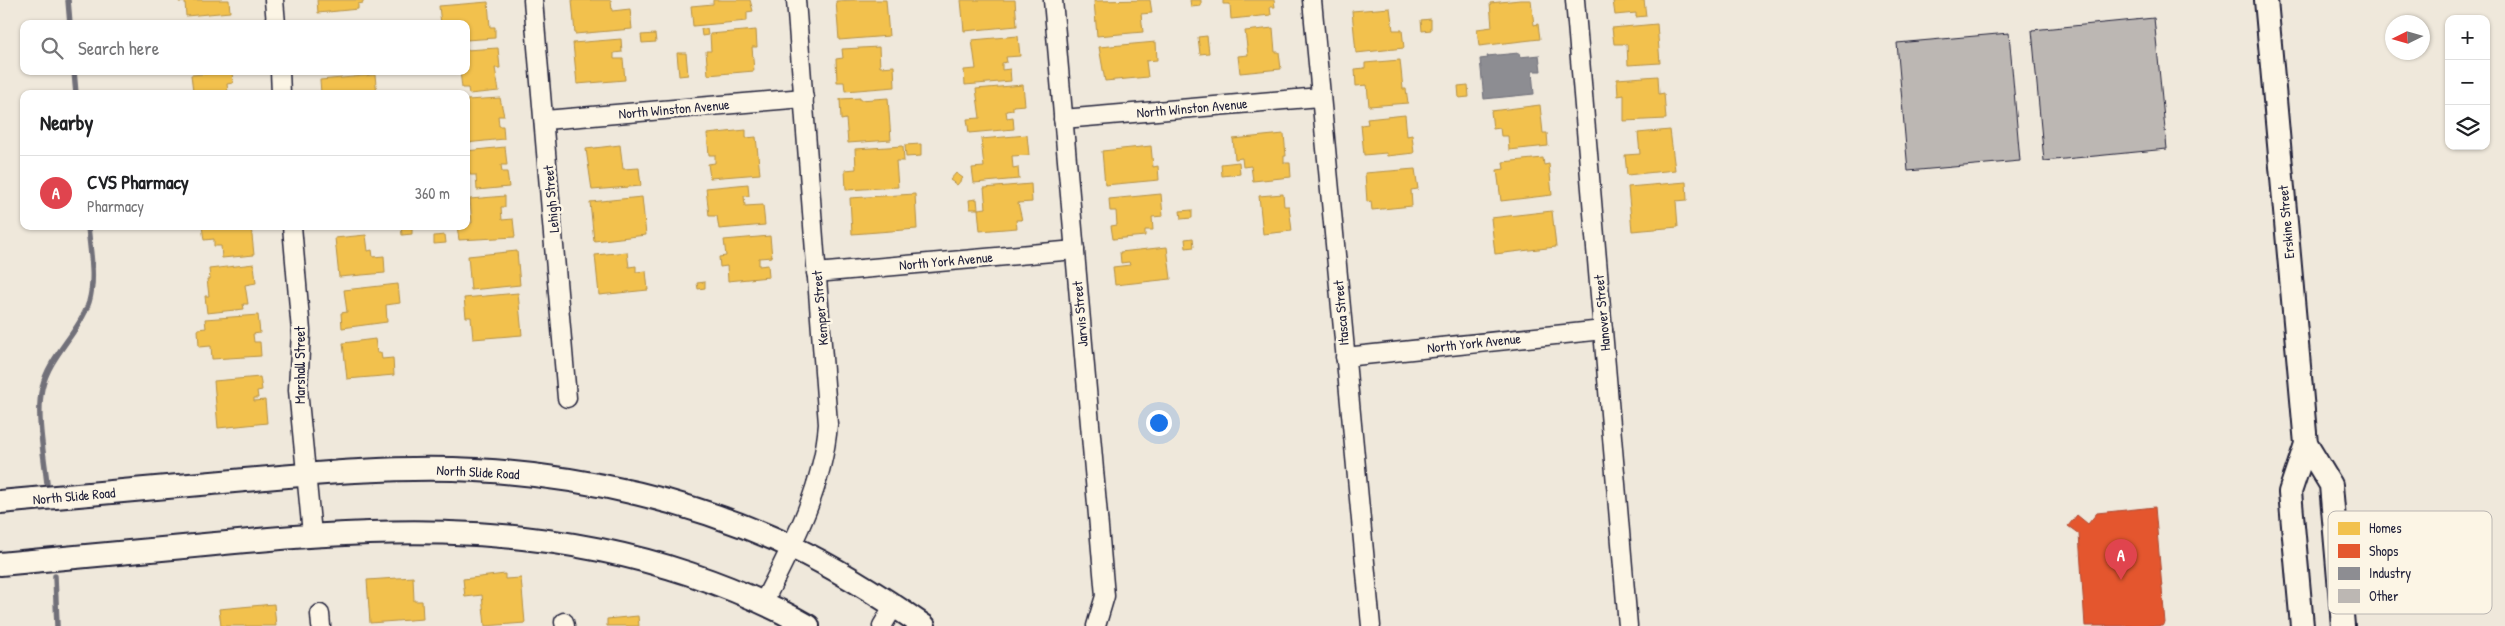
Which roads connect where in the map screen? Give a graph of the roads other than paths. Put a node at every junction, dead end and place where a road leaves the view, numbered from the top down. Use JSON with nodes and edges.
{"nodes":[{"id":1,"x":274,"y":0,"type":"edge"},
{"id":2,"x":533,"y":0,"type":"edge"},
{"id":3,"x":796,"y":0,"type":"edge"},
{"id":4,"x":1053,"y":0,"type":"edge"},
{"id":5,"x":1312,"y":0,"type":"edge"},
{"id":6,"x":1575,"y":0,"type":"edge"},
{"id":7,"x":2266,"y":0,"type":"edge"},
{"id":8,"x":276,"y":20,"type":"edge"},
{"id":9,"x":280,"y":75,"type":"edge"},
{"id":10,"x":281,"y":90,"type":"edge"},
{"id":11,"x":1320,"y":97,"type":"junction"},
{"id":12,"x":804,"y":98,"type":"junction"},
{"id":13,"x":1064,"y":119,"type":"junction"},
{"id":14,"x":545,"y":120,"type":"junction"},
{"id":15,"x":292,"y":230,"type":"edge"},
{"id":16,"x":1075,"y":250,"type":"junction"},
{"id":17,"x":816,"y":273,"type":"junction"},
{"id":18,"x":1603,"y":330,"type":"junction"},
{"id":19,"x":1345,"y":357,"type":"junction"},
{"id":20,"x":567,"y":398,"type":"dead end"},
{"id":21,"x":2306,"y":444,"type":"junction"},
{"id":22,"x":306,"y":474,"type":"junction"},
{"id":23,"x":0,"y":502,"type":"edge"},
{"id":24,"x":2333,"y":511,"type":"edge"},
{"id":25,"x":312,"y":534,"type":"junction"},
{"id":26,"x":791,"y":547,"type":"junction"},
{"id":27,"x":0,"y":564,"type":"edge"},
{"id":28,"x":763,"y":603,"type":"junction"},
{"id":29,"x":894,"y":606,"type":"junction"},
{"id":30,"x":808,"y":626,"type":"edge"},
{"id":31,"x":882,"y":626,"type":"edge"},
{"id":32,"x":924,"y":626,"type":"edge"},
{"id":33,"x":1096,"y":626,"type":"edge"},
{"id":34,"x":1371,"y":626,"type":"edge"},
{"id":35,"x":1628,"y":626,"type":"edge"},
{"id":36,"x":2302,"y":626,"type":"edge"}],
"edges":[{"from":1,"to":8,"type":"street"},
{"from":2,"to":14,"type":"street","name":"Lehigh Street"},
{"from":3,"to":12,"type":"street","name":"Kemper Street"},
{"from":4,"to":13,"type":"street","name":"Jarvis Street"},
{"from":5,"to":11,"type":"street","name":"Itasca Street"},
{"from":6,"to":18,"type":"street","name":"Hanover Street"},
{"from":7,"to":21,"type":"main road","name":"Erskine Street"},
{"from":9,"to":10,"type":"street"},
{"from":11,"to":13,"type":"street","name":"North Winston Avenue"},
{"from":11,"to":19,"type":"street","name":"Itasca Street"},
{"from":12,"to":14,"type":"street","name":"North Winston Avenue"},
{"from":12,"to":17,"type":"street","name":"Kemper Street"},
{"from":13,"to":16,"type":"street","name":"Jarvis Street"},
{"from":14,"to":20,"type":"street","name":"Lehigh Street"},
{"from":15,"to":22,"type":"street","name":"Marshall Street"},
{"from":16,"to":17,"type":"street","name":"North York Avenue"},
{"from":16,"to":33,"type":"street","name":"Jarvis Street"},
{"from":17,"to":26,"type":"street","name":"Kemper Street"},
{"from":18,"to":19,"type":"street","name":"North York Avenue"},
{"from":18,"to":35,"type":"street","name":"Hanover Street"},
{"from":19,"to":34,"type":"street","name":"Itasca Street"},
{"from":21,"to":24,"type":"main road","name":"Erskine Street"},
{"from":21,"to":36,"type":"main road","name":"Erskine Street"},
{"from":22,"to":23,"type":"main road","name":"North Slide Road"},
{"from":22,"to":25,"type":"street","name":"Marshall Street"},
{"from":22,"to":26,"type":"main road","name":"North Slide Road"},
{"from":25,"to":27,"type":"main road"},
{"from":25,"to":28,"type":"main road"},
{"from":26,"to":28,"type":"street","name":"Kemper Street"},
{"from":26,"to":29,"type":"main road","name":"North Slide Road"},
{"from":28,"to":30,"type":"main road"},
{"from":29,"to":31,"type":"street"},
{"from":29,"to":32,"type":"main road","name":"North Slide Road"}]}
